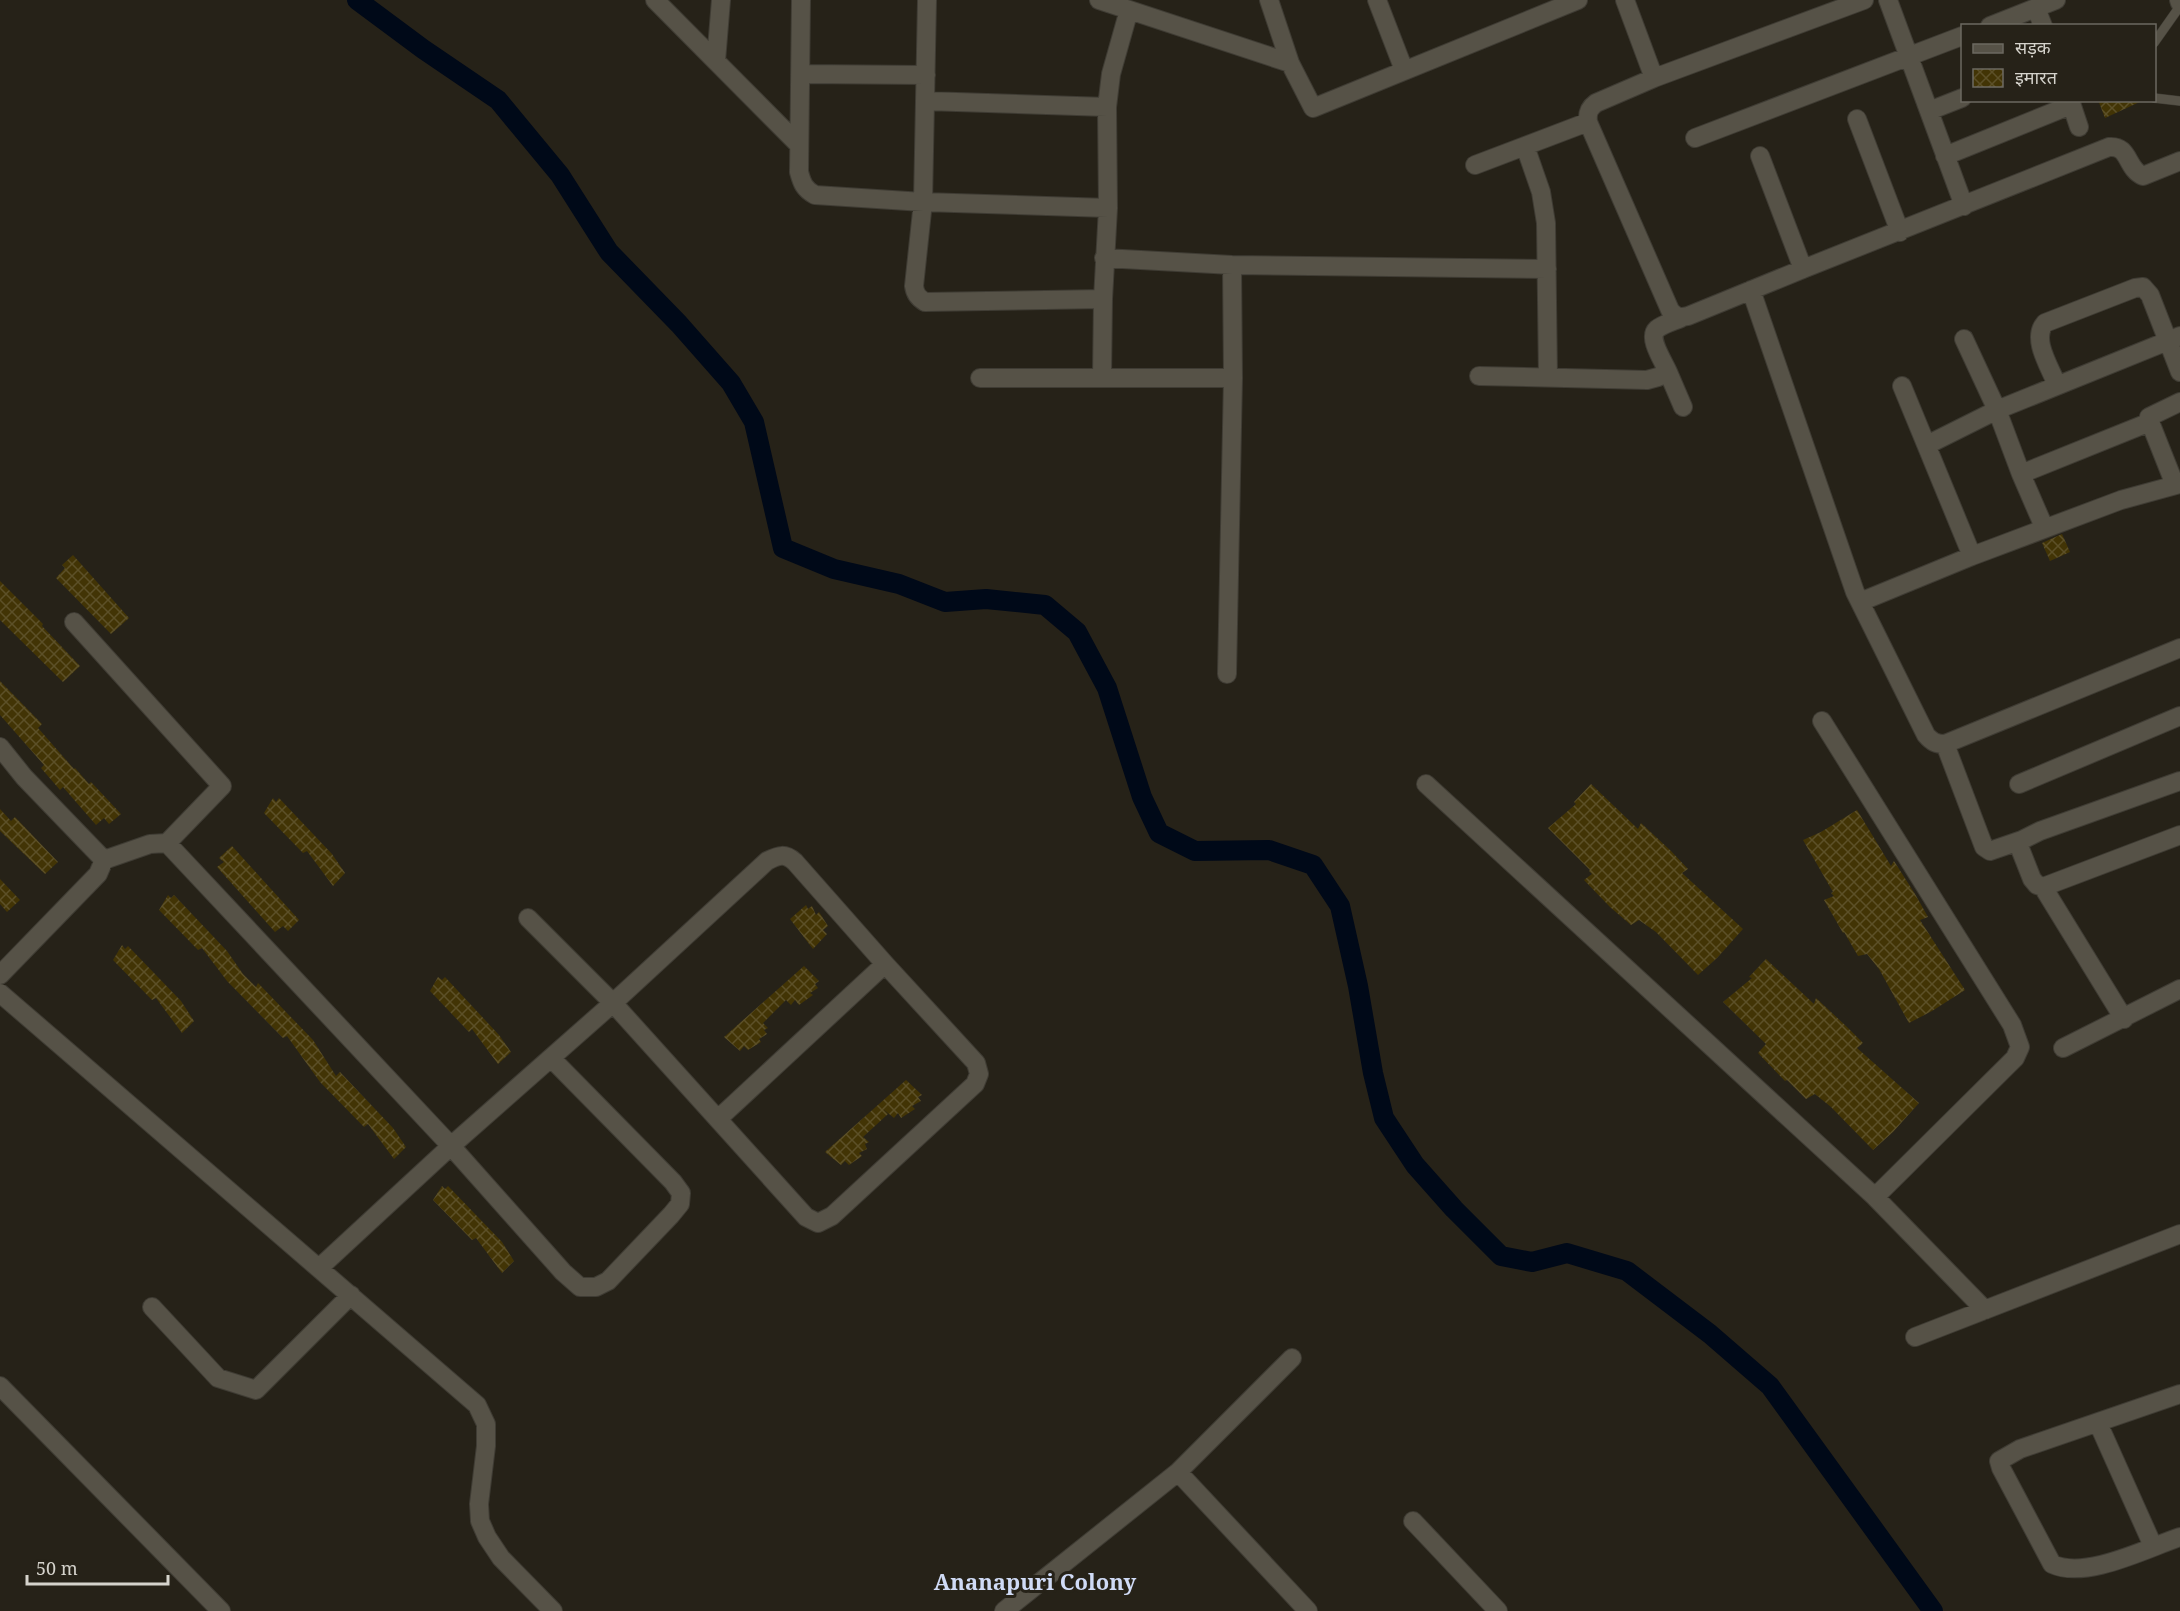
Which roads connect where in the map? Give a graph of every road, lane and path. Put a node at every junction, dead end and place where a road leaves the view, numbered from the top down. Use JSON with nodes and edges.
{"nodes":[{"id":1,"x":655,"y":0,"type":"edge"},
{"id":2,"x":721,"y":0,"type":"edge"},
{"id":3,"x":801,"y":0,"type":"edge"},
{"id":4,"x":927,"y":0,"type":"edge"},
{"id":5,"x":1099,"y":0,"type":"edge"},
{"id":6,"x":1270,"y":0,"type":"edge"},
{"id":7,"x":1377,"y":0,"type":"edge"},
{"id":8,"x":1578,"y":0,"type":"edge"},
{"id":9,"x":1625,"y":0,"type":"edge"},
{"id":10,"x":1864,"y":0,"type":"edge"},
{"id":11,"x":1888,"y":0,"type":"edge"},
{"id":12,"x":2056,"y":0,"type":"edge"},
{"id":13,"x":2180,"y":3,"type":"edge"},
{"id":14,"x":1840,"y":4,"type":"edge"},
{"id":15,"x":2036,"y":8,"type":"junction"},
{"id":16,"x":1129,"y":10,"type":"junction"},
{"id":17,"x":1995,"y":24,"type":"edge"},
{"id":18,"x":2042,"y":24,"type":"edge"},
{"id":19,"x":1961,"y":36,"type":"edge"},
{"id":20,"x":2156,"y":40,"type":"edge"},
{"id":21,"x":1908,"y":57,"type":"junction"},
{"id":22,"x":716,"y":62,"type":"junction"},
{"id":23,"x":1290,"y":63,"type":"junction"},
{"id":24,"x":1404,"y":70,"type":"junction"},
{"id":25,"x":800,"y":74,"type":"junction"},
{"id":26,"x":926,"y":75,"type":"junction"},
{"id":27,"x":1654,"y":78,"type":"junction"},
{"id":28,"x":1961,"y":98,"type":"edge"},
{"id":29,"x":2156,"y":98,"type":"edge"},
{"id":30,"x":926,"y":101,"type":"junction"},
{"id":31,"x":2180,"y":101,"type":"edge"},
{"id":32,"x":2070,"y":103,"type":"edge"},
{"id":33,"x":1107,"y":108,"type":"junction"},
{"id":34,"x":1929,"y":111,"type":"junction"},
{"id":35,"x":1857,"y":119,"type":"dead end"},
{"id":36,"x":1588,"y":122,"type":"junction"},
{"id":37,"x":2079,"y":127,"type":"dead end"},
{"id":38,"x":1695,"y":138,"type":"dead end"},
{"id":39,"x":799,"y":145,"type":"junction"},
{"id":40,"x":1525,"y":146,"type":"junction"},
{"id":41,"x":1760,"y":156,"type":"dead end"},
{"id":42,"x":1945,"y":156,"type":"junction"},
{"id":43,"x":2180,"y":161,"type":"edge"},
{"id":44,"x":1475,"y":165,"type":"dead end"},
{"id":45,"x":923,"y":202,"type":"junction"},
{"id":46,"x":1964,"y":206,"type":"junction"},
{"id":47,"x":1108,"y":207,"type":"junction"},
{"id":48,"x":1899,"y":232,"type":"junction"},
{"id":49,"x":1104,"y":258,"type":"junction"},
{"id":50,"x":1233,"y":265,"type":"junction"},
{"id":51,"x":1547,"y":269,"type":"junction"},
{"id":52,"x":1803,"y":269,"type":"junction"},
{"id":53,"x":1751,"y":290,"type":"junction"},
{"id":54,"x":1103,"y":299,"type":"junction"},
{"id":55,"x":1680,"y":318,"type":"junction"},
{"id":56,"x":2174,"y":338,"type":"edge"},
{"id":57,"x":1965,"y":339,"type":"dead end"},
{"id":58,"x":1668,"y":372,"type":"junction"},
{"id":59,"x":2180,"y":372,"type":"edge"},
{"id":60,"x":1479,"y":376,"type":"dead end"},
{"id":61,"x":980,"y":378,"type":"dead end"},
{"id":62,"x":1102,"y":378,"type":"junction"},
{"id":63,"x":1233,"y":378,"type":"junction"},
{"id":64,"x":1548,"y":378,"type":"junction"},
{"id":65,"x":2057,"y":385,"type":"junction"},
{"id":66,"x":1902,"y":386,"type":"dead end"},
{"id":67,"x":2180,"y":402,"type":"edge"},
{"id":68,"x":1683,"y":407,"type":"dead end"},
{"id":69,"x":1996,"y":410,"type":"junction"},
{"id":70,"x":2150,"y":422,"type":"junction"},
{"id":71,"x":1927,"y":445,"type":"junction"},
{"id":72,"x":2021,"y":474,"type":"junction"},
{"id":73,"x":2177,"y":485,"type":"edge"},
{"id":74,"x":2044,"y":527,"type":"junction"},
{"id":75,"x":1972,"y":556,"type":"junction"},
{"id":76,"x":1860,"y":602,"type":"junction"},
{"id":77,"x":74,"y":622,"type":"dead end"},
{"id":78,"x":2180,"y":648,"type":"edge"},
{"id":79,"x":1227,"y":674,"type":"dead end"},
{"id":80,"x":2180,"y":716,"type":"edge"},
{"id":81,"x":1822,"y":721,"type":"dead end"},
{"id":82,"x":1945,"y":744,"type":"junction"},
{"id":83,"x":0,"y":747,"type":"edge"},
{"id":84,"x":2180,"y":782,"type":"edge"},
{"id":85,"x":1426,"y":784,"type":"dead end"},
{"id":86,"x":2019,"y":784,"type":"dead end"},
{"id":87,"x":2180,"y":835,"type":"edge"},
{"id":88,"x":2022,"y":840,"type":"junction"},
{"id":89,"x":167,"y":843,"type":"junction"},
{"id":90,"x":105,"y":860,"type":"junction"},
{"id":91,"x":2043,"y":886,"type":"junction"},
{"id":92,"x":528,"y":918,"type":"dead end"},
{"id":93,"x":885,"y":964,"type":"junction"},
{"id":94,"x":0,"y":975,"type":"edge"},
{"id":95,"x":2180,"y":989,"type":"edge"},
{"id":96,"x":0,"y":993,"type":"edge"},
{"id":97,"x":613,"y":1003,"type":"junction"},
{"id":98,"x":2124,"y":1019,"type":"junction"},
{"id":99,"x":2063,"y":1048,"type":"dead end"},
{"id":100,"x":550,"y":1058,"type":"junction"},
{"id":101,"x":718,"y":1119,"type":"junction"},
{"id":102,"x":451,"y":1146,"type":"junction"},
{"id":103,"x":1875,"y":1197,"type":"junction"},
{"id":104,"x":2180,"y":1234,"type":"edge"},
{"id":105,"x":319,"y":1268,"type":"junction"},
{"id":106,"x":351,"y":1295,"type":"junction"},
{"id":107,"x":152,"y":1307,"type":"dead end"},
{"id":108,"x":1984,"y":1310,"type":"junction"},
{"id":109,"x":1916,"y":1337,"type":"dead end"},
{"id":110,"x":1292,"y":1358,"type":"dead end"},
{"id":111,"x":0,"y":1386,"type":"edge"},
{"id":112,"x":2180,"y":1394,"type":"edge"},
{"id":113,"x":2097,"y":1423,"type":"junction"},
{"id":114,"x":1178,"y":1472,"type":"junction"},
{"id":115,"x":1413,"y":1521,"type":"dead end"},
{"id":116,"x":2180,"y":1537,"type":"edge"},
{"id":117,"x":2152,"y":1546,"type":"junction"},
{"id":118,"x":222,"y":1611,"type":"edge"},
{"id":119,"x":554,"y":1611,"type":"edge"},
{"id":120,"x":1004,"y":1611,"type":"edge"},
{"id":121,"x":1308,"y":1611,"type":"edge"},
{"id":122,"x":1498,"y":1611,"type":"edge"}],
"edges":[{"from":1,"to":22,"type":"street"},
{"from":2,"to":22,"type":"street"},
{"from":3,"to":25,"type":"street"},
{"from":4,"to":26,"type":"street"},
{"from":5,"to":16,"type":"street"},
{"from":6,"to":23,"type":"street"},
{"from":7,"to":24,"type":"street"},
{"from":8,"to":24,"type":"street"},
{"from":9,"to":27,"type":"street"},
{"from":10,"to":14,"type":"street"},
{"from":11,"to":21,"type":"street"},
{"from":12,"to":15,"type":"street"},
{"from":13,"to":20,"type":"lane"},
{"from":14,"to":27,"type":"street"},
{"from":15,"to":17,"type":"street"},
{"from":15,"to":18,"type":"street"},
{"from":16,"to":23,"type":"street"},
{"from":16,"to":33,"type":"street"},
{"from":19,"to":21,"type":"street"},
{"from":21,"to":34,"type":"street"},
{"from":21,"to":38,"type":"street"},
{"from":22,"to":39,"type":"street"},
{"from":23,"to":24,"type":"street"},
{"from":25,"to":26,"type":"street"},
{"from":25,"to":39,"type":"street"},
{"from":26,"to":30,"type":"street"},
{"from":27,"to":36,"type":"street"},
{"from":28,"to":34,"type":"street"},
{"from":29,"to":31,"type":"lane"},
{"from":30,"to":33,"type":"street"},
{"from":30,"to":45,"type":"street"},
{"from":32,"to":37,"type":"street"},
{"from":32,"to":42,"type":"street"},
{"from":33,"to":47,"type":"street"},
{"from":34,"to":42,"type":"street"},
{"from":35,"to":48,"type":"street"},
{"from":36,"to":40,"type":"street"},
{"from":36,"to":55,"type":"street"},
{"from":39,"to":45,"type":"street"},
{"from":40,"to":44,"type":"street"},
{"from":40,"to":51,"type":"street"},
{"from":41,"to":52,"type":"street"},
{"from":42,"to":46,"type":"street"},
{"from":43,"to":46,"type":"street"},
{"from":45,"to":47,"type":"street"},
{"from":45,"to":54,"type":"street"},
{"from":46,"to":48,"type":"street"},
{"from":47,"to":49,"type":"street"},
{"from":48,"to":52,"type":"street"},
{"from":49,"to":50,"type":"street"},
{"from":49,"to":54,"type":"street"},
{"from":50,"to":51,"type":"street"},
{"from":50,"to":63,"type":"street"},
{"from":51,"to":64,"type":"street"},
{"from":52,"to":53,"type":"street"},
{"from":53,"to":55,"type":"street"},
{"from":53,"to":76,"type":"street"},
{"from":54,"to":62,"type":"street"},
{"from":55,"to":58,"type":"street"},
{"from":56,"to":59,"type":"street"},
{"from":56,"to":65,"type":"street"},
{"from":56,"to":65,"type":"street"},
{"from":57,"to":69,"type":"street"},
{"from":58,"to":64,"type":"street"},
{"from":58,"to":68,"type":"street"},
{"from":60,"to":64,"type":"street"},
{"from":61,"to":62,"type":"street"},
{"from":62,"to":63,"type":"street"},
{"from":63,"to":79,"type":"street"},
{"from":65,"to":69,"type":"street"},
{"from":66,"to":71,"type":"street"},
{"from":67,"to":70,"type":"street"},
{"from":69,"to":71,"type":"street"},
{"from":69,"to":72,"type":"street"},
{"from":70,"to":72,"type":"street"},
{"from":70,"to":73,"type":"street"},
{"from":71,"to":75,"type":"street"},
{"from":72,"to":74,"type":"street"},
{"from":73,"to":74,"type":"street"},
{"from":74,"to":75,"type":"street"},
{"from":75,"to":76,"type":"street"},
{"from":76,"to":82,"type":"street"},
{"from":77,"to":89,"type":"street"},
{"from":78,"to":82,"type":"street"},
{"from":80,"to":86,"type":"street"},
{"from":81,"to":103,"type":"street"},
{"from":82,"to":88,"type":"street"},
{"from":83,"to":90,"type":"street"},
{"from":84,"to":88,"type":"street"},
{"from":85,"to":103,"type":"street"},
{"from":87,"to":91,"type":"street"},
{"from":88,"to":91,"type":"street"},
{"from":89,"to":90,"type":"street"},
{"from":89,"to":102,"type":"street"},
{"from":90,"to":94,"type":"street"},
{"from":91,"to":98,"type":"street"},
{"from":92,"to":97,"type":"street"},
{"from":93,"to":97,"type":"street"},
{"from":93,"to":101,"type":"street"},
{"from":93,"to":101,"type":"street"},
{"from":95,"to":98,"type":"street"},
{"from":96,"to":105,"type":"street"},
{"from":97,"to":100,"type":"street"},
{"from":97,"to":101,"type":"street"},
{"from":98,"to":99,"type":"street"},
{"from":100,"to":102,"type":"street"},
{"from":100,"to":102,"type":"street"},
{"from":102,"to":105,"type":"street"},
{"from":103,"to":108,"type":"street"},
{"from":104,"to":108,"type":"street"},
{"from":105,"to":106,"type":"street"},
{"from":106,"to":107,"type":"street"},
{"from":106,"to":119,"type":"street"},
{"from":108,"to":109,"type":"street"},
{"from":110,"to":114,"type":"street"},
{"from":111,"to":118,"type":"street"},
{"from":112,"to":113,"type":"street"},
{"from":113,"to":117,"type":"street"},
{"from":113,"to":117,"type":"street"},
{"from":114,"to":120,"type":"street"},
{"from":114,"to":121,"type":"street"},
{"from":115,"to":122,"type":"street"},
{"from":116,"to":117,"type":"street"}]}
